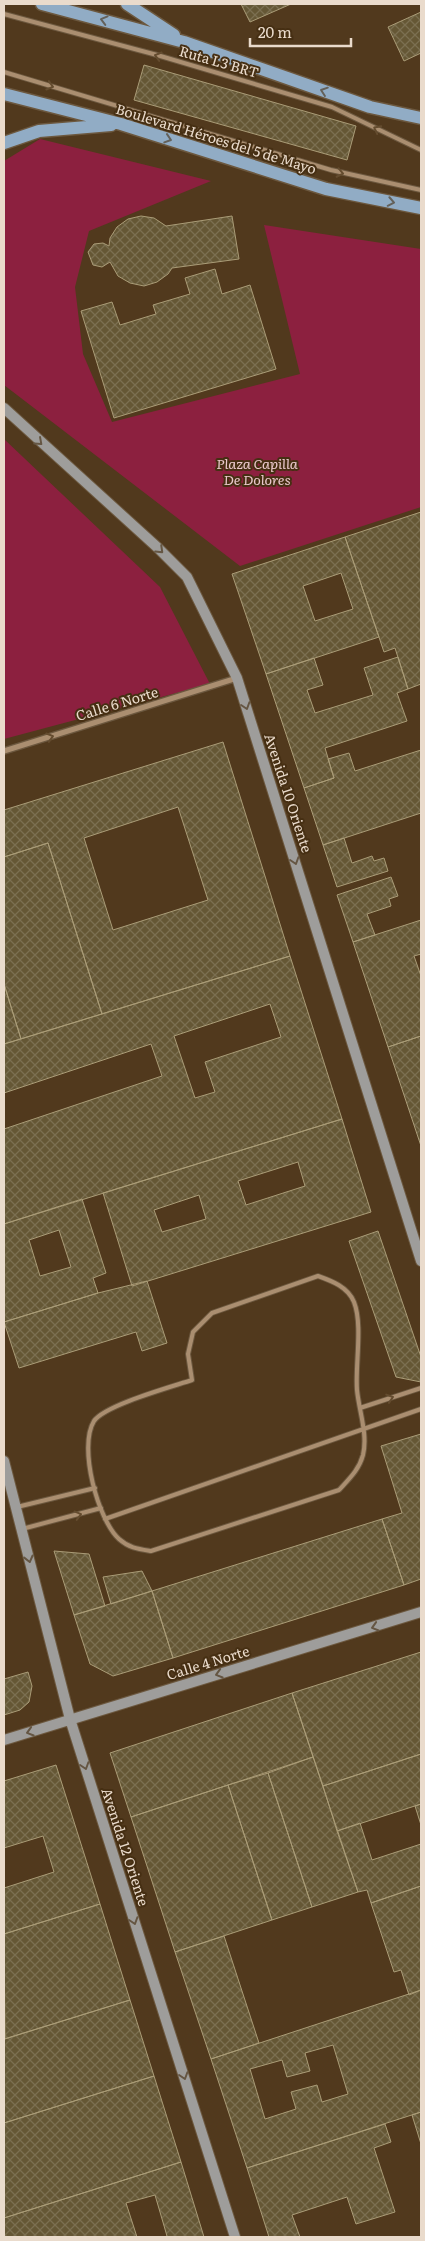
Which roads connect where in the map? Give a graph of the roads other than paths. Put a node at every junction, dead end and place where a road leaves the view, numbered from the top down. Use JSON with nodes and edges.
{"nodes":[{"id":1,"x":42,"y":4,"type":"edge"},
{"id":2,"x":126,"y":4,"type":"edge"},
{"id":3,"x":4,"y":14,"type":"edge"},
{"id":4,"x":184,"y":42,"type":"junction"},
{"id":5,"x":4,"y":72,"type":"edge"},
{"id":6,"x":4,"y":94,"type":"edge"},
{"id":7,"x":421,"y":118,"type":"edge"},
{"id":8,"x":121,"y":124,"type":"junction"},
{"id":9,"x":4,"y":143,"type":"edge"},
{"id":10,"x":421,"y":150,"type":"edge"},
{"id":11,"x":421,"y":190,"type":"edge"},
{"id":12,"x":421,"y":208,"type":"edge"},
{"id":13,"x":4,"y":408,"type":"edge"},
{"id":14,"x":237,"y":678,"type":"junction"},
{"id":15,"x":4,"y":751,"type":"edge"},
{"id":16,"x":421,"y":1262,"type":"edge"},
{"id":17,"x":421,"y":1388,"type":"edge"},
{"id":18,"x":360,"y":1408,"type":"junction"},
{"id":19,"x":421,"y":1409,"type":"edge"},
{"id":20,"x":364,"y":1430,"type":"junction"},
{"id":21,"x":4,"y":1461,"type":"edge"},
{"id":22,"x":95,"y":1488,"type":"junction"},
{"id":23,"x":16,"y":1507,"type":"junction"},
{"id":24,"x":101,"y":1508,"type":"junction"},
{"id":25,"x":105,"y":1519,"type":"junction"},
{"id":26,"x":22,"y":1530,"type":"junction"},
{"id":27,"x":421,"y":1612,"type":"edge"},
{"id":28,"x":70,"y":1720,"type":"junction"},
{"id":29,"x":4,"y":1740,"type":"edge"},
{"id":30,"x":235,"y":2237,"type":"edge"}],
"edges":[{"from":4,"to":1,"type":"main road","one_way":true},
{"from":2,"to":4,"type":"main road"},
{"from":10,"to":3,"type":"lane","name":"Ruta L3 BRT","one_way":true},
{"from":7,"to":4,"type":"main road","one_way":true},
{"from":5,"to":11,"type":"lane","one_way":true},
{"from":6,"to":8,"type":"main road","name":"Boulevard Héroes del 5 de Mayo"},
{"from":8,"to":9,"type":"main road"},
{"from":8,"to":12,"type":"main road","name":"Boulevard Héroes del 5 de Mayo","one_way":true},
{"from":13,"to":14,"type":"main road","name":"Avenida 10 Oriente","one_way":true},
{"from":15,"to":14,"type":"street","name":"Calle 6 Norte","one_way":true},
{"from":14,"to":16,"type":"main road","name":"Avenida 10 Oriente","one_way":true},
{"from":18,"to":17,"type":"lane","one_way":true},
{"from":18,"to":20,"type":"lane"},
{"from":18,"to":22,"type":"lane"},
{"from":19,"to":20,"type":"lane"},
{"from":20,"to":25,"type":"lane"},
{"from":20,"to":25,"type":"lane"},
{"from":21,"to":23,"type":"main road","name":"Avenida 12 Oriente"},
{"from":22,"to":23,"type":"lane"},
{"from":22,"to":24,"type":"lane"},
{"from":23,"to":26,"type":"main road","name":"Avenida 12 Oriente"},
{"from":24,"to":25,"type":"lane"},
{"from":26,"to":24,"type":"lane","one_way":true},
{"from":26,"to":28,"type":"main road","name":"Avenida 12 Oriente","one_way":true},
{"from":27,"to":28,"type":"main road","name":"Calle 4 Norte","one_way":true},
{"from":28,"to":29,"type":"main road","name":"Calle 4 Norte","one_way":true},
{"from":28,"to":30,"type":"main road","name":"Avenida 12 Oriente","one_way":true}]}
